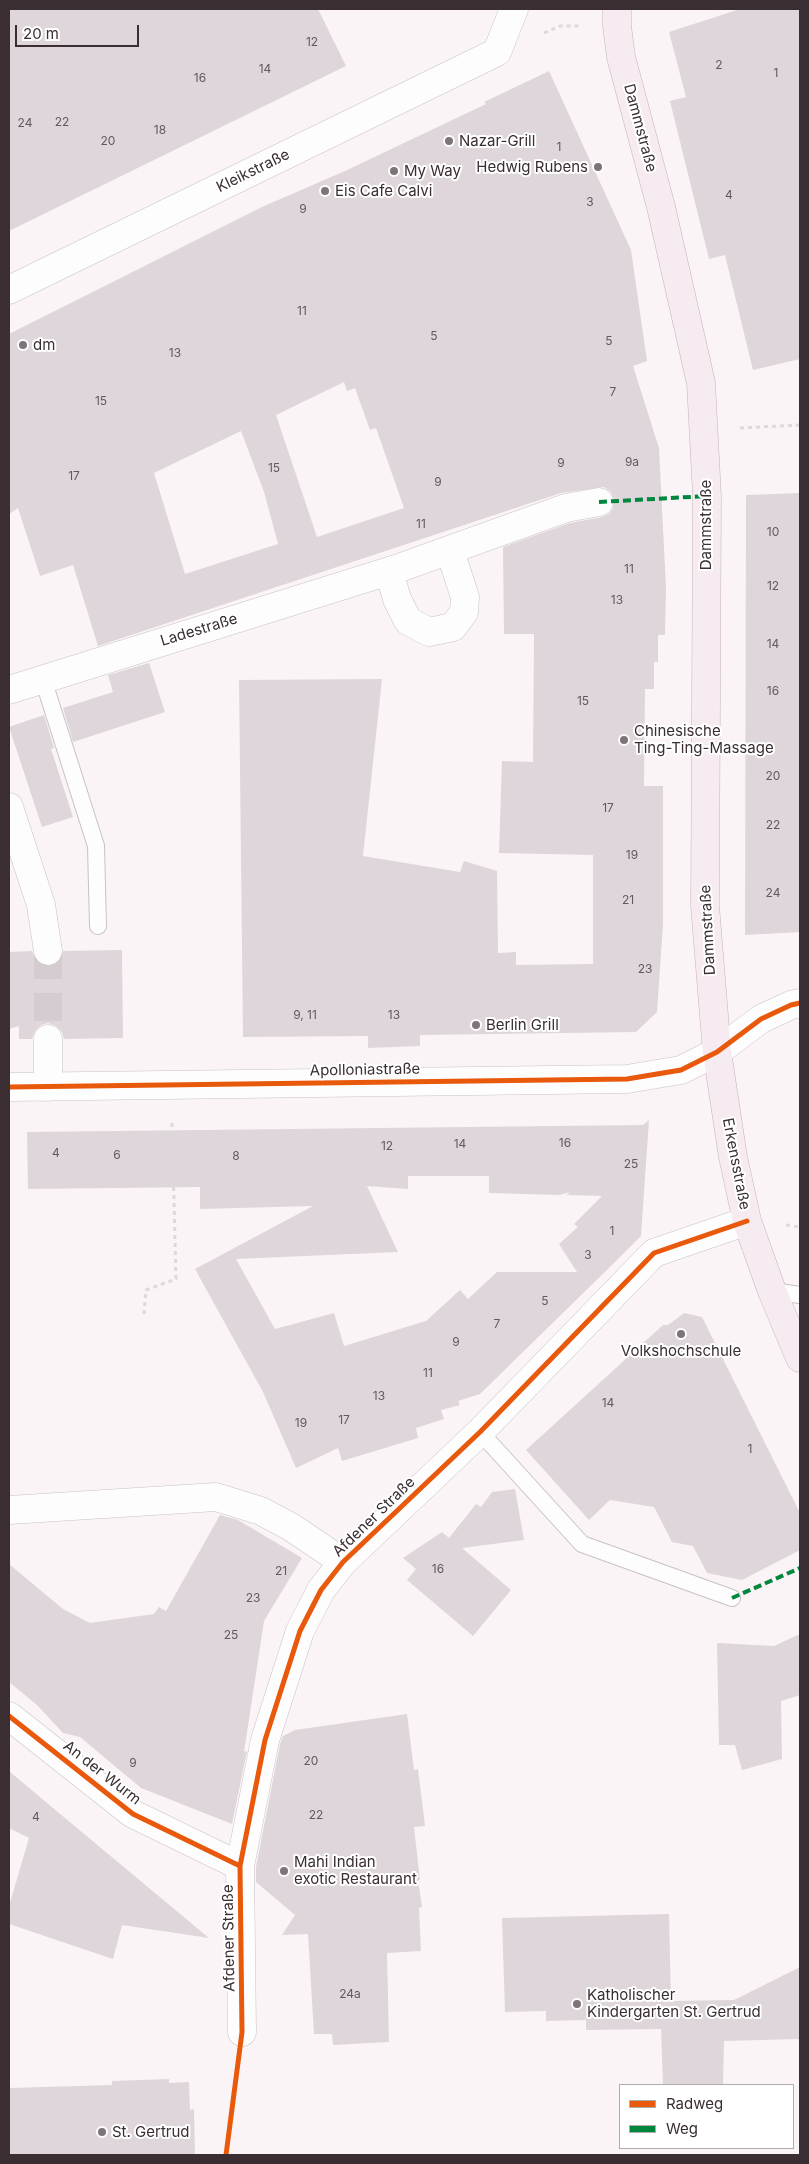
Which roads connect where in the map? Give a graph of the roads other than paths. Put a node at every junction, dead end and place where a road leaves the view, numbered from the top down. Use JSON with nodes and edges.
{"nodes":[{"id":1,"x":514,"y":9,"type":"edge"},
{"id":2,"x":620,"y":14,"type":"edge"},
{"id":3,"x":9,"y":290,"type":"edge"},
{"id":4,"x":599,"y":502,"type":"dead end"},
{"id":5,"x":450,"y":551,"type":"junction"},
{"id":6,"x":389,"y":571,"type":"junction"},
{"id":7,"x":43,"y":679,"type":"junction"},
{"id":8,"x":9,"y":690,"type":"edge"},
{"id":9,"x":9,"y":806,"type":"edge"},
{"id":10,"x":98,"y":926,"type":"dead end"},
{"id":11,"x":48,"y":951,"type":"tunnel mouth"},
{"id":12,"x":800,"y":1003,"type":"edge"},
{"id":13,"x":48,"y":1038,"type":"tunnel mouth"},
{"id":14,"x":717,"y":1052,"type":"junction"},
{"id":15,"x":9,"y":1087,"type":"edge"},
{"id":16,"x":48,"y":1087,"type":"junction"},
{"id":17,"x":747,"y":1221,"type":"junction"},
{"id":18,"x":772,"y":1292,"type":"junction"},
{"id":19,"x":800,"y":1295,"type":"edge"},
{"id":20,"x":800,"y":1358,"type":"edge"},
{"id":21,"x":480,"y":1432,"type":"junction"},
{"id":22,"x":9,"y":1510,"type":"edge"},
{"id":23,"x":343,"y":1562,"type":"junction"},
{"id":24,"x":732,"y":1598,"type":"dead end"},
{"id":25,"x":9,"y":1716,"type":"edge"},
{"id":26,"x":240,"y":1866,"type":"junction"},
{"id":27,"x":242,"y":2032,"type":"dead end"}],
"edges":[{"from":1,"to":3,"type":"street","name":"Kleikstraße"},
{"from":2,"to":14,"type":"main road","name":"Dammstraße"},
{"from":4,"to":5,"type":"street","name":"Ladestraße"},
{"from":5,"to":6,"type":"street","name":"Ladestraße"},
{"from":5,"to":6,"type":"street"},
{"from":6,"to":7,"type":"street","name":"Ladestraße"},
{"from":7,"to":8,"type":"street","name":"Ladestraße"},
{"from":7,"to":10,"type":"lane"},
{"from":9,"to":11,"type":"street"},
{"from":12,"to":14,"type":"street","name":"Apolloniastraße"},
{"from":13,"to":16,"type":"street"},
{"from":14,"to":16,"type":"street","name":"Apolloniastraße"},
{"from":14,"to":17,"type":"main road","name":"Erkensstraße"},
{"from":15,"to":16,"type":"street","name":"Apolloniastraße"},
{"from":17,"to":18,"type":"main road","name":"Erkensstraße"},
{"from":17,"to":21,"type":"street","name":"Afdener Straße"},
{"from":18,"to":19,"type":"lane"},
{"from":18,"to":20,"type":"main road","name":"Erkensstraße"},
{"from":21,"to":23,"type":"street","name":"Afdener Straße"},
{"from":21,"to":24,"type":"lane"},
{"from":22,"to":23,"type":"street"},
{"from":23,"to":26,"type":"street","name":"Afdener Straße"},
{"from":25,"to":26,"type":"street","name":"An der Wurm"},
{"from":26,"to":27,"type":"street","name":"Afdener Straße"}]}
